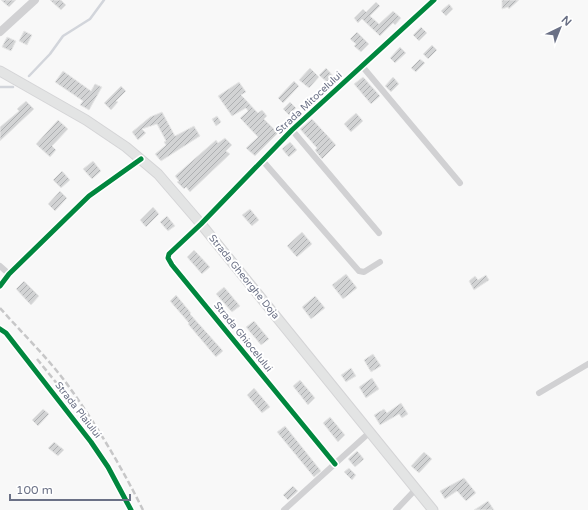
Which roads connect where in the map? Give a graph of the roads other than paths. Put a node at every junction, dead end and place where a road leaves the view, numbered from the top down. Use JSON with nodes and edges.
{"nodes":[{"id":1,"x":35,"y":0,"type":"edge"},
{"id":2,"x":434,"y":0,"type":"edge"},
{"id":3,"x":0,"y":32,"type":"edge"},
{"id":4,"x":362,"y":66,"type":"junction"},
{"id":5,"x":0,"y":71,"type":"edge"},
{"id":6,"x":292,"y":130,"type":"junction"},
{"id":7,"x":141,"y":159,"type":"junction"},
{"id":8,"x":262,"y":160,"type":"junction"},
{"id":9,"x":460,"y":183,"type":"dead end"},
{"id":10,"x":201,"y":224,"type":"junction"},
{"id":11,"x":380,"y":232,"type":"dead end"},
{"id":12,"x":380,"y":262,"type":"dead end"},
{"id":13,"x":0,"y":266,"type":"edge"},
{"id":14,"x":9,"y":274,"type":"junction"},
{"id":15,"x":0,"y":286,"type":"edge"},
{"id":16,"x":0,"y":329,"type":"edge"},
{"id":17,"x":588,"y":364,"type":"edge"},
{"id":18,"x":539,"y":393,"type":"dead end"},
{"id":19,"x":370,"y":432,"type":"junction"},
{"id":20,"x":335,"y":464,"type":"junction"},
{"id":21,"x":416,"y":489,"type":"junction"},
{"id":22,"x":131,"y":510,"type":"edge"},
{"id":23,"x":284,"y":510,"type":"edge"},
{"id":24,"x":396,"y":510,"type":"edge"},
{"id":25,"x":433,"y":510,"type":"edge"}],
"edges":[{"from":1,"to":3,"type":"street"},
{"from":2,"to":4,"type":"street","name":"Strada Mitocelului"},
{"from":4,"to":6,"type":"street","name":"Strada Mitocelului"},
{"from":4,"to":9,"type":"street"},
{"from":5,"to":7,"type":"main road","name":"Strada Gheorghe Doja"},
{"from":6,"to":8,"type":"street","name":"Strada Mitocelului"},
{"from":6,"to":11,"type":"street"},
{"from":7,"to":10,"type":"main road","name":"Strada Gheorghe Doja"},
{"from":7,"to":14,"type":"street"},
{"from":8,"to":10,"type":"street","name":"Strada Mitocelului"},
{"from":8,"to":12,"type":"street"},
{"from":10,"to":19,"type":"main road","name":"Strada Gheorghe Doja"},
{"from":10,"to":20,"type":"street","name":"Strada Ghiocelului"},
{"from":13,"to":14,"type":"street"},
{"from":14,"to":15,"type":"street"},
{"from":16,"to":22,"type":"street","name":"Strada Plaiului"},
{"from":17,"to":18,"type":"street"},
{"from":19,"to":20,"type":"street"},
{"from":19,"to":21,"type":"main road","name":"Strada Gheorghe Doja"},
{"from":20,"to":23,"type":"street"},
{"from":21,"to":24,"type":"street"},
{"from":21,"to":25,"type":"main road","name":"Strada Gheorghe Doja"}]}
